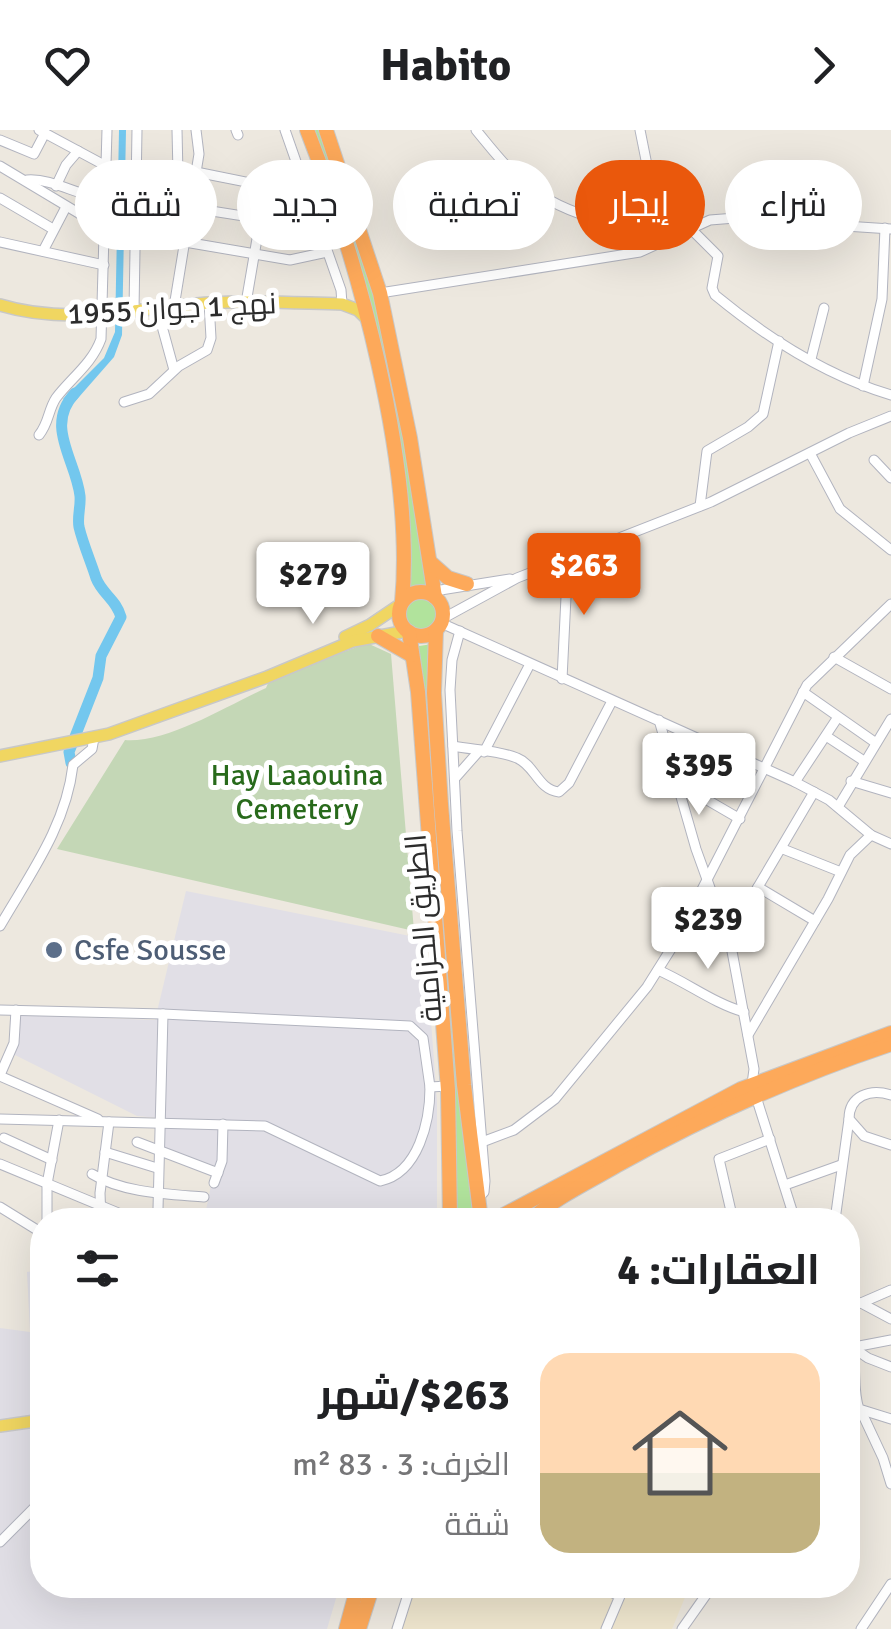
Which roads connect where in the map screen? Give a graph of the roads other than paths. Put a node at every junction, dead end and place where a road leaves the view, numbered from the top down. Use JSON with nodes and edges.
{"nodes":[{"id":1,"x":107,"y":130,"type":"edge"},
{"id":2,"x":137,"y":130,"type":"edge"},
{"id":3,"x":177,"y":130,"type":"edge"},
{"id":4,"x":196,"y":130,"type":"edge"},
{"id":5,"x":285,"y":130,"type":"edge"},
{"id":6,"x":307,"y":130,"type":"edge"},
{"id":7,"x":326,"y":130,"type":"edge"},
{"id":8,"x":476,"y":130,"type":"edge"},
{"id":9,"x":640,"y":130,"type":"edge"},
{"id":10,"x":42,"y":132,"type":"edge"},
{"id":11,"x":0,"y":140,"type":"edge"},
{"id":12,"x":78,"y":151,"type":"junction"},
{"id":13,"x":95,"y":160,"type":"edge"},
{"id":14,"x":106,"y":160,"type":"edge"},
{"id":15,"x":135,"y":160,"type":"edge"},
{"id":16,"x":178,"y":160,"type":"edge"},
{"id":17,"x":197,"y":160,"type":"edge"},
{"id":18,"x":296,"y":160,"type":"edge"},
{"id":19,"x":646,"y":160,"type":"edge"},
{"id":20,"x":0,"y":166,"type":"edge"},
{"id":21,"x":24,"y":180,"type":"junction"},
{"id":22,"x":56,"y":186,"type":"junction"},
{"id":23,"x":75,"y":193,"type":"edge"},
{"id":24,"x":0,"y":198,"type":"edge"},
{"id":25,"x":66,"y":207,"type":"junction"},
{"id":26,"x":575,"y":211,"type":"edge"},
{"id":27,"x":75,"y":212,"type":"edge"},
{"id":28,"x":705,"y":222,"type":"edge"},
{"id":29,"x":53,"y":228,"type":"junction"},
{"id":30,"x":888,"y":229,"type":"edge"},
{"id":31,"x":0,"y":242,"type":"edge"},
{"id":32,"x":705,"y":243,"type":"edge"},
{"id":33,"x":217,"y":248,"type":"edge"},
{"id":34,"x":105,"y":250,"type":"edge"},
{"id":35,"x":128,"y":250,"type":"edge"},
{"id":36,"x":184,"y":250,"type":"edge"},
{"id":37,"x":255,"y":250,"type":"edge"},
{"id":38,"x":644,"y":250,"type":"edge"},
{"id":39,"x":44,"y":251,"type":"junction"},
{"id":40,"x":327,"y":252,"type":"joint"},
{"id":41,"x":254,"y":254,"type":"junction"},
{"id":42,"x":104,"y":265,"type":"junction"},
{"id":43,"x":358,"y":290,"type":"junction"},
{"id":44,"x":380,"y":293,"type":"junction"},
{"id":45,"x":246,"y":303,"type":"junction"},
{"id":46,"x":210,"y":304,"type":"junction"},
{"id":47,"x":344,"y":304,"type":"junction"},
{"id":48,"x":0,"y":305,"type":"edge"},
{"id":49,"x":174,"y":306,"type":"junction"},
{"id":50,"x":157,"y":308,"type":"junction"},
{"id":51,"x":824,"y":308,"type":"dead end"},
{"id":52,"x":119,"y":312,"type":"junction"},
{"id":53,"x":365,"y":317,"type":"junction"},
{"id":54,"x":779,"y":341,"type":"junction"},
{"id":55,"x":810,"y":359,"type":"junction"},
{"id":56,"x":174,"y":370,"type":"junction"},
{"id":57,"x":863,"y":386,"type":"junction"},
{"id":58,"x":891,"y":394,"type":"edge"},
{"id":59,"x":124,"y":402,"type":"dead end"},
{"id":60,"x":891,"y":416,"type":"edge"},
{"id":61,"x":39,"y":435,"type":"dead end"},
{"id":62,"x":810,"y":453,"type":"junction"},
{"id":63,"x":874,"y":460,"type":"dead end"},
{"id":64,"x":891,"y":478,"type":"edge"},
{"id":65,"x":700,"y":506,"type":"junction"},
{"id":66,"x":891,"y":550,"type":"edge"},
{"id":67,"x":568,"y":556,"type":"junction"},
{"id":68,"x":428,"y":558,"type":"junction"},
{"id":69,"x":517,"y":578,"type":"junction"},
{"id":70,"x":467,"y":584,"type":"junction"},
{"id":71,"x":430,"y":593,"type":"junction"},
{"id":72,"x":402,"y":602,"type":"junction"},
{"id":73,"x":891,"y":604,"type":"edge"},
{"id":74,"x":887,"y":616,"type":"edge"},
{"id":75,"x":439,"y":624,"type":"junction"},
{"id":76,"x":460,"y":631,"type":"junction"},
{"id":77,"x":408,"y":632,"type":"junction"},
{"id":78,"x":378,"y":636,"type":"junction"},
{"id":79,"x":411,"y":655,"type":"junction"},
{"id":80,"x":834,"y":657,"type":"junction"},
{"id":81,"x":530,"y":664,"type":"junction"},
{"id":82,"x":562,"y":678,"type":"junction"},
{"id":83,"x":246,"y":682,"type":"junction"},
{"id":84,"x":891,"y":688,"type":"edge"},
{"id":85,"x":803,"y":692,"type":"junction"},
{"id":86,"x":612,"y":701,"type":"junction"},
{"id":87,"x":838,"y":718,"type":"junction"},
{"id":88,"x":659,"y":720,"type":"junction"},
{"id":89,"x":891,"y":720,"type":"edge"},
{"id":90,"x":826,"y":736,"type":"junction"},
{"id":91,"x":92,"y":738,"type":"junction"},
{"id":92,"x":876,"y":743,"type":"junction"},
{"id":93,"x":452,"y":746,"type":"junction"},
{"id":94,"x":482,"y":751,"type":"junction"},
{"id":95,"x":0,"y":756,"type":"edge"},
{"id":96,"x":864,"y":761,"type":"junction"},
{"id":97,"x":766,"y":769,"type":"junction"},
{"id":98,"x":456,"y":777,"type":"junction"},
{"id":99,"x":796,"y":782,"type":"junction"},
{"id":100,"x":852,"y":782,"type":"junction"},
{"id":101,"x":678,"y":783,"type":"junction"},
{"id":102,"x":814,"y":792,"type":"junction"},
{"id":103,"x":891,"y":793,"type":"edge"},
{"id":104,"x":838,"y":807,"type":"junction"},
{"id":105,"x":740,"y":819,"type":"junction"},
{"id":106,"x":871,"y":835,"type":"junction"},
{"id":107,"x":891,"y":844,"type":"edge"},
{"id":108,"x":783,"y":849,"type":"junction"},
{"id":109,"x":841,"y":872,"type":"junction"},
{"id":110,"x":708,"y":876,"type":"junction"},
{"id":111,"x":758,"y":887,"type":"junction"},
{"id":112,"x":815,"y":921,"type":"junction"},
{"id":113,"x":0,"y":926,"type":"edge"},
{"id":114,"x":731,"y":946,"type":"junction"},
{"id":115,"x":658,"y":970,"type":"junction"},
{"id":116,"x":0,"y":1010,"type":"edge"},
{"id":117,"x":16,"y":1010,"type":"junction"},
{"id":118,"x":744,"y":1012,"type":"junction"},
{"id":119,"x":163,"y":1014,"type":"junction"},
{"id":120,"x":891,"y":1033,"type":"edge"},
{"id":121,"x":748,"y":1035,"type":"junction"},
{"id":122,"x":891,"y":1044,"type":"edge"},
{"id":123,"x":0,"y":1076,"type":"edge"},
{"id":124,"x":448,"y":1086,"type":"junction"},
{"id":125,"x":430,"y":1087,"type":"junction"},
{"id":126,"x":760,"y":1087,"type":"junction"},
{"id":127,"x":891,"y":1096,"type":"edge"},
{"id":128,"x":3,"y":1118,"type":"edge"},
{"id":129,"x":849,"y":1119,"type":"junction"},
{"id":130,"x":60,"y":1120,"type":"junction"},
{"id":131,"x":158,"y":1121,"type":"junction"},
{"id":132,"x":107,"y":1122,"type":"junction"},
{"id":133,"x":223,"y":1124,"type":"junction"},
{"id":134,"x":770,"y":1139,"type":"junction"},
{"id":135,"x":137,"y":1142,"type":"dead end"},
{"id":136,"x":482,"y":1142,"type":"junction"},
{"id":137,"x":2,"y":1143,"type":"edge"},
{"id":138,"x":891,"y":1145,"type":"edge"},
{"id":139,"x":157,"y":1150,"type":"junction"},
{"id":140,"x":106,"y":1152,"type":"junction"},
{"id":141,"x":52,"y":1160,"type":"junction"},
{"id":142,"x":0,"y":1164,"type":"edge"},
{"id":143,"x":840,"y":1165,"type":"junction"},
{"id":144,"x":157,"y":1168,"type":"junction"},
{"id":145,"x":92,"y":1174,"type":"dead end"},
{"id":146,"x":102,"y":1180,"type":"junction"},
{"id":147,"x":47,"y":1184,"type":"junction"},
{"id":148,"x":784,"y":1185,"type":"junction"},
{"id":149,"x":157,"y":1193,"type":"junction"},
{"id":150,"x":204,"y":1197,"type":"dead end"},
{"id":151,"x":480,"y":1200,"type":"junction"},
{"id":152,"x":101,"y":1207,"type":"joint"},
{"id":153,"x":0,"y":1208,"type":"edge"},
{"id":154,"x":47,"y":1208,"type":"edge"},
{"id":155,"x":158,"y":1208,"type":"edge"},
{"id":156,"x":450,"y":1208,"type":"edge"},
{"id":157,"x":480,"y":1208,"type":"edge"},
{"id":158,"x":488,"y":1208,"type":"edge"},
{"id":159,"x":518,"y":1208,"type":"edge"},
{"id":160,"x":547,"y":1208,"type":"edge"},
{"id":161,"x":729,"y":1208,"type":"edge"},
{"id":162,"x":791,"y":1208,"type":"edge"},
{"id":163,"x":836,"y":1208,"type":"edge"},
{"id":164,"x":30,"y":1226,"type":"edge"},
{"id":165,"x":891,"y":1290,"type":"edge"},
{"id":166,"x":861,"y":1303,"type":"joint"},
{"id":167,"x":891,"y":1319,"type":"edge"},
{"id":168,"x":891,"y":1340,"type":"edge"},
{"id":169,"x":860,"y":1344,"type":"edge"},
{"id":170,"x":860,"y":1353,"type":"edge"},
{"id":171,"x":891,"y":1367,"type":"edge"},
{"id":172,"x":860,"y":1408,"type":"edge"},
{"id":173,"x":861,"y":1411,"type":"junction"},
{"id":174,"x":891,"y":1420,"type":"edge"},
{"id":175,"x":30,"y":1422,"type":"edge"},
{"id":176,"x":0,"y":1426,"type":"edge"},
{"id":177,"x":891,"y":1484,"type":"edge"},
{"id":178,"x":30,"y":1512,"type":"edge"},
{"id":179,"x":0,"y":1542,"type":"edge"},
{"id":180,"x":891,"y":1584,"type":"edge"},
{"id":181,"x":358,"y":1598,"type":"edge"},
{"id":182,"x":360,"y":1598,"type":"edge"},
{"id":183,"x":407,"y":1598,"type":"edge"},
{"id":184,"x":619,"y":1598,"type":"edge"},
{"id":185,"x":704,"y":1598,"type":"edge"},
{"id":186,"x":343,"y":1629,"type":"edge"},
{"id":187,"x":361,"y":1629,"type":"edge"},
{"id":188,"x":397,"y":1629,"type":"edge"},
{"id":189,"x":606,"y":1629,"type":"edge"},
{"id":190,"x":682,"y":1629,"type":"edge"},
{"id":191,"x":862,"y":1629,"type":"edge"}],
"edges":[{"from":1,"to":14,"type":"street"},
{"from":2,"to":15,"type":"street"},
{"from":3,"to":16,"type":"street"},
{"from":4,"to":17,"type":"street"},
{"from":5,"to":18,"type":"street"},
{"from":6,"to":43,"type":"highway","name":"الطريق الحزامية"},
{"from":7,"to":44,"type":"highway","name":"الطريق الحزامية"},
{"from":8,"to":26,"type":"street"},
{"from":9,"to":19,"type":"street"},
{"from":10,"to":11,"type":"street"},
{"from":10,"to":12,"type":"street"},
{"from":12,"to":13,"type":"street"},
{"from":12,"to":22,"type":"street"},
{"from":20,"to":21,"type":"street"},
{"from":21,"to":22,"type":"street"},
{"from":21,"to":25,"type":"street"},
{"from":22,"to":23,"type":"street"},
{"from":24,"to":29,"type":"street"},
{"from":25,"to":27,"type":"street"},
{"from":25,"to":29,"type":"street"},
{"from":28,"to":30,"type":"street"},
{"from":29,"to":39,"type":"street"},
{"from":30,"to":57,"type":"street"},
{"from":31,"to":39,"type":"street"},
{"from":32,"to":54,"type":"street"},
{"from":33,"to":41,"type":"street"},
{"from":34,"to":42,"type":"street"},
{"from":35,"to":52,"type":"street"},
{"from":36,"to":49,"type":"street"},
{"from":37,"to":41,"type":"street"},
{"from":38,"to":44,"type":"street"},
{"from":39,"to":42,"type":"street"},
{"from":40,"to":41,"type":"street"},
{"from":40,"to":47,"type":"street"},
{"from":41,"to":45,"type":"street"},
{"from":42,"to":52,"type":"street"},
{"from":43,"to":47,"type":"main road"},
{"from":43,"to":53,"type":"highway","name":"الطريق الحزامية"},
{"from":44,"to":68,"type":"highway","name":"الطريق الحزامية"},
{"from":45,"to":46,"type":"main road","name":"نهج 1 جوان 1955"},
{"from":45,"to":47,"type":"main road","name":"نهج 1 جوان 1955"},
{"from":46,"to":49,"type":"main road","name":"نهج 1 جوان 1955"},
{"from":46,"to":56,"type":"street"},
{"from":47,"to":53,"type":"main road"},
{"from":48,"to":52,"type":"main road","name":"نهج 1 جوان 1955"},
{"from":49,"to":50,"type":"main road","name":"نهج 1 جوان 1955"},
{"from":50,"to":52,"type":"main road","name":"نهج 1 جوان 1955"},
{"from":50,"to":56,"type":"street"},
{"from":51,"to":55,"type":"street"},
{"from":52,"to":61,"type":"street"},
{"from":53,"to":72,"type":"highway","name":"الطريق الحزامية"},
{"from":54,"to":55,"type":"street"},
{"from":54,"to":65,"type":"street"},
{"from":55,"to":57,"type":"street"},
{"from":56,"to":59,"type":"street"},
{"from":57,"to":58,"type":"street"},
{"from":60,"to":62,"type":"street"},
{"from":62,"to":65,"type":"street"},
{"from":62,"to":66,"type":"street"},
{"from":63,"to":64,"type":"street"},
{"from":65,"to":67,"type":"street"},
{"from":67,"to":69,"type":"street"},
{"from":67,"to":82,"type":"street"},
{"from":68,"to":70,"type":"highway"},
{"from":68,"to":71,"type":"highway","name":"الطريق الحزامية"},
{"from":69,"to":70,"type":"street"},
{"from":69,"to":75,"type":"street"},
{"from":70,"to":71,"type":"street"},
{"from":71,"to":72,"type":"highway"},
{"from":71,"to":75,"type":"highway","name":"الطريق الحزامية"},
{"from":72,"to":77,"type":"highway","name":"الطريق الحزامية"},
{"from":72,"to":83,"type":"main road"},
{"from":73,"to":74,"type":"street"},
{"from":74,"to":80,"type":"street"},
{"from":75,"to":76,"type":"street"},
{"from":75,"to":77,"type":"highway"},
{"from":75,"to":151,"type":"highway","name":"الطريق الحزامية"},
{"from":76,"to":81,"type":"street"},
{"from":76,"to":93,"type":"street"},
{"from":77,"to":78,"type":"main road"},
{"from":77,"to":79,"type":"highway","name":"الطريق الحزامية"},
{"from":78,"to":79,"type":"highway"},
{"from":78,"to":83,"type":"main road"},
{"from":79,"to":124,"type":"highway","name":"الطريق الحزامية"},
{"from":80,"to":84,"type":"street"},
{"from":80,"to":85,"type":"street"},
{"from":81,"to":82,"type":"street"},
{"from":81,"to":94,"type":"street"},
{"from":82,"to":86,"type":"street"},
{"from":83,"to":91,"type":"main road"},
{"from":85,"to":87,"type":"street"},
{"from":85,"to":97,"type":"street"},
{"from":86,"to":88,"type":"street"},
{"from":86,"to":94,"type":"street"},
{"from":87,"to":90,"type":"street"},
{"from":87,"to":92,"type":"street"},
{"from":88,"to":97,"type":"street"},
{"from":88,"to":101,"type":"street"},
{"from":89,"to":92,"type":"street"},
{"from":90,"to":96,"type":"street"},
{"from":90,"to":99,"type":"street"},
{"from":91,"to":95,"type":"main road"},
{"from":91,"to":113,"type":"street"},
{"from":92,"to":96,"type":"street"},
{"from":93,"to":94,"type":"street"},
{"from":93,"to":98,"type":"street"},
{"from":94,"to":98,"type":"street"},
{"from":96,"to":100,"type":"street"},
{"from":97,"to":99,"type":"street"},
{"from":97,"to":105,"type":"street"},
{"from":98,"to":136,"type":"street"},
{"from":99,"to":102,"type":"street"},
{"from":100,"to":103,"type":"street"},
{"from":100,"to":104,"type":"street"},
{"from":101,"to":105,"type":"street"},
{"from":101,"to":110,"type":"street"},
{"from":102,"to":104,"type":"street"},
{"from":102,"to":108,"type":"street"},
{"from":104,"to":106,"type":"street"},
{"from":105,"to":110,"type":"street"},
{"from":106,"to":107,"type":"street"},
{"from":106,"to":109,"type":"street"},
{"from":108,"to":109,"type":"street"},
{"from":108,"to":111,"type":"street"},
{"from":109,"to":112,"type":"street"},
{"from":110,"to":114,"type":"street"},
{"from":110,"to":115,"type":"street"},
{"from":111,"to":112,"type":"street"},
{"from":111,"to":114,"type":"street"},
{"from":112,"to":121,"type":"street"},
{"from":114,"to":118,"type":"street"},
{"from":115,"to":118,"type":"street"},
{"from":115,"to":136,"type":"street"},
{"from":116,"to":117,"type":"street"},
{"from":117,"to":119,"type":"street"},
{"from":117,"to":123,"type":"street"},
{"from":118,"to":121,"type":"street"},
{"from":119,"to":125,"type":"street"},
{"from":119,"to":131,"type":"street"},
{"from":120,"to":126,"type":"highway"},
{"from":121,"to":126,"type":"street"},
{"from":122,"to":126,"type":"highway"},
{"from":123,"to":132,"type":"street"},
{"from":124,"to":125,"type":"street"},
{"from":124,"to":156,"type":"highway","name":"الطريق الحزامية"},
{"from":125,"to":133,"type":"street"},
{"from":126,"to":134,"type":"street"},
{"from":126,"to":159,"type":"highway"},
{"from":126,"to":160,"type":"highway"},
{"from":127,"to":129,"type":"street"},
{"from":128,"to":130,"type":"street"},
{"from":128,"to":137,"type":"street"},
{"from":129,"to":138,"type":"street"},
{"from":129,"to":143,"type":"street"},
{"from":130,"to":132,"type":"street"},
{"from":130,"to":141,"type":"street"},
{"from":131,"to":132,"type":"street"},
{"from":131,"to":133,"type":"street"},
{"from":131,"to":139,"type":"street"},
{"from":132,"to":140,"type":"street"},
{"from":133,"to":139,"type":"street"},
{"from":134,"to":148,"type":"street"},
{"from":134,"to":161,"type":"street"},
{"from":135,"to":139,"type":"street"},
{"from":136,"to":151,"type":"street"},
{"from":137,"to":141,"type":"street"},
{"from":139,"to":144,"type":"street"},
{"from":140,"to":144,"type":"street"},
{"from":140,"to":146,"type":"street"},
{"from":141,"to":147,"type":"street"},
{"from":142,"to":147,"type":"street"},
{"from":143,"to":148,"type":"street"},
{"from":143,"to":163,"type":"street"},
{"from":144,"to":149,"type":"street"},
{"from":145,"to":146,"type":"street"},
{"from":146,"to":149,"type":"street"},
{"from":146,"to":152,"type":"street"},
{"from":147,"to":152,"type":"street"},
{"from":147,"to":154,"type":"street"},
{"from":148,"to":162,"type":"street"},
{"from":149,"to":150,"type":"street"},
{"from":149,"to":155,"type":"street"},
{"from":151,"to":157,"type":"highway","name":"الطريق الحزامية"},
{"from":151,"to":158,"type":"highway"},
{"from":153,"to":164,"type":"street"},
{"from":165,"to":166,"type":"street"},
{"from":166,"to":167,"type":"street"},
{"from":168,"to":169,"type":"street"},
{"from":170,"to":171,"type":"street"},
{"from":172,"to":173,"type":"street"},
{"from":173,"to":174,"type":"street"},
{"from":173,"to":177,"type":"street"},
{"from":175,"to":176,"type":"main road"},
{"from":178,"to":179,"type":"street"},
{"from":180,"to":191,"type":"street"},
{"from":181,"to":186,"type":"highway"},
{"from":182,"to":187,"type":"highway"},
{"from":183,"to":188,"type":"street"},
{"from":184,"to":189,"type":"street"},
{"from":185,"to":190,"type":"street"}]}
